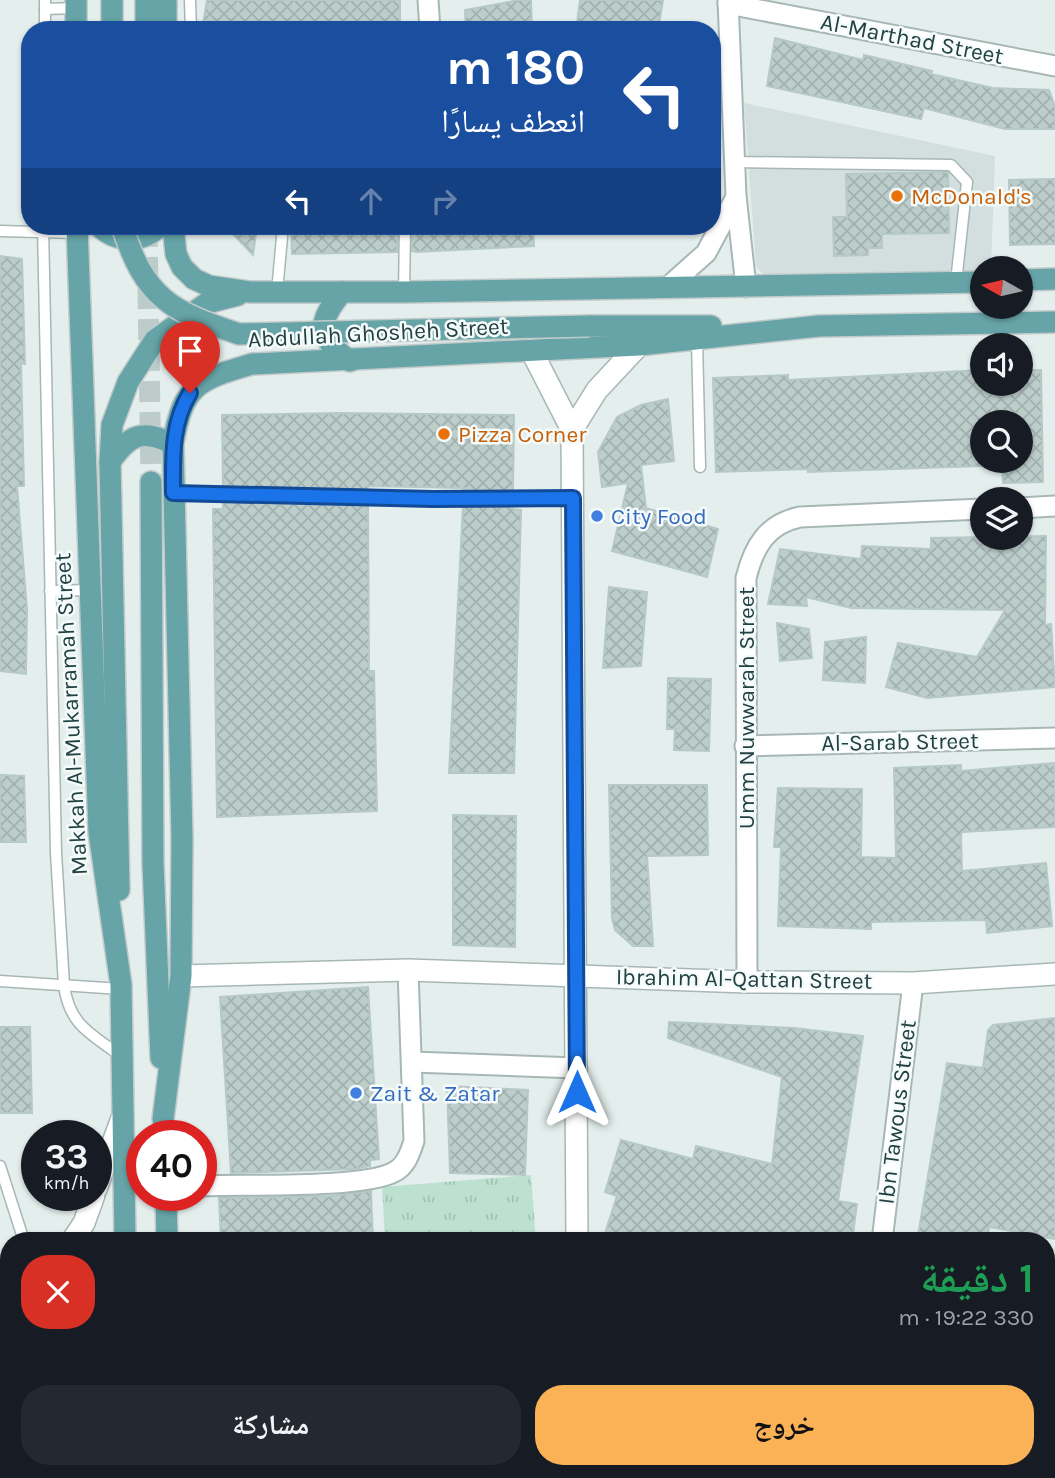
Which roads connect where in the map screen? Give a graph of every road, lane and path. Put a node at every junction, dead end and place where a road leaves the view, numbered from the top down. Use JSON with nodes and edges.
{"nodes":[{"id":1,"x":112,"y":0,"type":"edge"},
{"id":2,"x":146,"y":0,"type":"edge"},
{"id":3,"x":166,"y":0,"type":"edge"},
{"id":4,"x":190,"y":0,"type":"edge"},
{"id":5,"x":428,"y":0,"type":"edge"},
{"id":6,"x":728,"y":2,"type":"edge"},
{"id":7,"x":45,"y":5,"type":"edge"},
{"id":8,"x":76,"y":13,"type":"edge"},
{"id":9,"x":112,"y":21,"type":"edge"},
{"id":10,"x":156,"y":21,"type":"edge"},
{"id":11,"x":162,"y":21,"type":"edge"},
{"id":12,"x":190,"y":21,"type":"edge"},
{"id":13,"x":429,"y":21,"type":"edge"},
{"id":14,"x":1055,"y":66,"type":"edge"},
{"id":15,"x":735,"y":162,"type":"junction"},
{"id":16,"x":736,"y":196,"type":"junction"},
{"id":17,"x":721,"y":224,"type":"edge"},
{"id":18,"x":21,"y":230,"type":"edge"},
{"id":19,"x":0,"y":231,"type":"edge"},
{"id":20,"x":43,"y":235,"type":"edge"},
{"id":21,"x":77,"y":235,"type":"edge"},
{"id":22,"x":114,"y":235,"type":"edge"},
{"id":23,"x":125,"y":235,"type":"edge"},
{"id":24,"x":147,"y":235,"type":"edge"},
{"id":25,"x":174,"y":235,"type":"edge"},
{"id":26,"x":282,"y":235,"type":"edge"},
{"id":27,"x":405,"y":235,"type":"edge"},
{"id":28,"x":715,"y":235,"type":"edge"},
{"id":29,"x":1055,"y":279,"type":"edge"},
{"id":30,"x":1033,"y":280,"type":"edge"},
{"id":31,"x":956,"y":282,"type":"junction"},
{"id":32,"x":970,"y":282,"type":"edge"},
{"id":33,"x":670,"y":285,"type":"junction"},
{"id":34,"x":746,"y":287,"type":"junction"},
{"id":35,"x":250,"y":292,"type":"junction"},
{"id":36,"x":278,"y":292,"type":"junction"},
{"id":37,"x":342,"y":292,"type":"junction"},
{"id":38,"x":404,"y":292,"type":"junction"},
{"id":39,"x":1055,"y":321,"type":"edge"},
{"id":40,"x":818,"y":326,"type":"junction"},
{"id":41,"x":696,"y":340,"type":"junction"},
{"id":42,"x":639,"y":345,"type":"junction"},
{"id":43,"x":531,"y":350,"type":"junction"},
{"id":44,"x":350,"y":361,"type":"junction"},
{"id":45,"x":572,"y":429,"type":"junction"},
{"id":46,"x":173,"y":444,"type":"junction"},
{"id":47,"x":110,"y":462,"type":"junction"},
{"id":48,"x":700,"y":467,"type":"dead end"},
{"id":49,"x":151,"y":482,"type":"tunnel mouth"},
{"id":50,"x":173,"y":493,"type":"junction"},
{"id":51,"x":573,"y":498,"type":"junction"},
{"id":52,"x":1055,"y":506,"type":"edge"},
{"id":53,"x":1033,"y":507,"type":"edge"},
{"id":54,"x":970,"y":510,"type":"edge"},
{"id":55,"x":90,"y":590,"type":"junction"},
{"id":56,"x":50,"y":591,"type":"junction"},
{"id":57,"x":1055,"y":738,"type":"edge"},
{"id":58,"x":745,"y":746,"type":"junction"},
{"id":59,"x":408,"y":970,"type":"junction"},
{"id":60,"x":1055,"y":974,"type":"edge"},
{"id":61,"x":577,"y":975,"type":"junction"},
{"id":62,"x":181,"y":976,"type":"junction"},
{"id":63,"x":0,"y":981,"type":"edge"},
{"id":64,"x":747,"y":982,"type":"junction"},
{"id":65,"x":913,"y":982,"type":"junction"},
{"id":66,"x":64,"y":985,"type":"junction"},
{"id":67,"x":121,"y":987,"type":"junction"},
{"id":68,"x":121,"y":1057,"type":"junction"},
{"id":69,"x":412,"y":1062,"type":"junction"},
{"id":70,"x":577,"y":1068,"type":"junction"},
{"id":71,"x":122,"y":1118,"type":"junction"},
{"id":72,"x":163,"y":1120,"type":"edge"},
{"id":73,"x":164,"y":1120,"type":"edge"},
{"id":74,"x":112,"y":1145,"type":"edge"},
{"id":75,"x":0,"y":1166,"type":"edge"},
{"id":76,"x":217,"y":1185,"type":"edge"},
{"id":77,"x":88,"y":1211,"type":"edge"},
{"id":78,"x":166,"y":1211,"type":"edge"},
{"id":79,"x":21,"y":1232,"type":"edge"},
{"id":80,"x":78,"y":1232,"type":"edge"},
{"id":81,"x":125,"y":1232,"type":"edge"},
{"id":82,"x":167,"y":1232,"type":"edge"},
{"id":83,"x":577,"y":1232,"type":"edge"},
{"id":84,"x":883,"y":1232,"type":"edge"}],
"edges":[{"from":1,"to":9,"type":"main road"},
{"from":2,"to":10,"type":"main road"},
{"from":3,"to":11,"type":"main road"},
{"from":4,"to":12,"type":"lane"},
{"from":5,"to":13,"type":"street"},
{"from":6,"to":14,"type":"street","name":"Al-Marthad Street"},
{"from":6,"to":15,"type":"street"},
{"from":7,"to":8,"type":"lane"},
{"from":15,"to":16,"type":"street"},
{"from":15,"to":31,"type":"lane"},
{"from":16,"to":17,"type":"street"},
{"from":16,"to":34,"type":"street"},
{"from":18,"to":19,"type":"lane"},
{"from":20,"to":56,"type":"lane"},
{"from":21,"to":55,"type":"main road","name":"Makkah Al-Mukarramah Street"},
{"from":22,"to":24,"type":"main road"},
{"from":23,"to":40,"type":"main road","bridge":true},
{"from":25,"to":35,"type":"main road","name":"Abdullah Ghosheh Street"},
{"from":26,"to":36,"type":"lane"},
{"from":27,"to":38,"type":"lane"},
{"from":28,"to":33,"type":"street"},
{"from":29,"to":30,"type":"main road"},
{"from":31,"to":32,"type":"main road","name":"Abdullah Ghosheh Street"},
{"from":31,"to":34,"type":"main road","name":"Abdullah Ghosheh Street"},
{"from":33,"to":34,"type":"main road","name":"Abdullah Ghosheh Street"},
{"from":33,"to":38,"type":"main road","name":"Abdullah Ghosheh Street"},
{"from":35,"to":36,"type":"main road","name":"Abdullah Ghosheh Street"},
{"from":35,"to":47,"type":"main road"},
{"from":36,"to":37,"type":"main road","name":"Abdullah Ghosheh Street"},
{"from":37,"to":38,"type":"main road","name":"Abdullah Ghosheh Street"},
{"from":37,"to":44,"type":"main road"},
{"from":39,"to":40,"type":"main road","name":"Abdullah Ghosheh Street"},
{"from":40,"to":41,"type":"main road","name":"Abdullah Ghosheh Street"},
{"from":41,"to":42,"type":"main road","name":"Abdullah Ghosheh Street"},
{"from":41,"to":48,"type":"lane"},
{"from":42,"to":43,"type":"main road","name":"Abdullah Ghosheh Street"},
{"from":42,"to":45,"type":"street"},
{"from":43,"to":44,"type":"main road","name":"Abdullah Ghosheh Street"},
{"from":43,"to":45,"type":"street"},
{"from":44,"to":46,"type":"main road","name":"Abdullah Ghosheh Street"},
{"from":45,"to":51,"type":"street"},
{"from":46,"to":47,"type":"main road"},
{"from":46,"to":50,"type":"main road","name":"Abdullah Ghosheh Street"},
{"from":47,"to":67,"type":"main road"},
{"from":49,"to":72,"type":"main road"},
{"from":50,"to":51,"type":"lane"},
{"from":50,"to":62,"type":"main road","name":"Abdullah Ghosheh Street"},
{"from":51,"to":61,"type":"street"},
{"from":52,"to":53,"type":"street"},
{"from":54,"to":58,"type":"street","name":"Umm Nuwwarah Street"},
{"from":55,"to":56,"type":"lane"},
{"from":55,"to":67,"type":"main road","name":"Makkah Al-Mukarramah Street"},
{"from":56,"to":66,"type":"lane"},
{"from":57,"to":58,"type":"street","name":"Al-Sarab Street"},
{"from":58,"to":64,"type":"street","name":"Umm Nuwwarah Street"},
{"from":59,"to":61,"type":"street","name":"Ibrahim Al-Qattan Street"},
{"from":59,"to":62,"type":"street","name":"Ibrahim Al-Qattan Street"},
{"from":59,"to":69,"type":"street"},
{"from":60,"to":65,"type":"street","name":"Ibrahim Al-Qattan Street"},
{"from":61,"to":64,"type":"street","name":"Ibrahim Al-Qattan Street"},
{"from":61,"to":70,"type":"street"},
{"from":62,"to":73,"type":"main road","name":"Abdullah Ghosheh Street"},
{"from":63,"to":66,"type":"lane"},
{"from":64,"to":65,"type":"street","name":"Ibrahim Al-Qattan Street"},
{"from":65,"to":84,"type":"street","name":"Ibn Tawous Street"},
{"from":66,"to":67,"type":"lane"},
{"from":66,"to":68,"type":"lane"},
{"from":67,"to":68,"type":"main road","name":"Makkah Al-Mukarramah Street"},
{"from":68,"to":71,"type":"main road","name":"Makkah Al-Mukarramah Street"},
{"from":69,"to":70,"type":"street"},
{"from":69,"to":76,"type":"street"},
{"from":70,"to":83,"type":"street"},
{"from":71,"to":74,"type":"street"},
{"from":71,"to":81,"type":"main road","name":"Makkah Al-Mukarramah Street"},
{"from":75,"to":79,"type":"lane"},
{"from":77,"to":80,"type":"street"},
{"from":78,"to":82,"type":"main road"}]}
